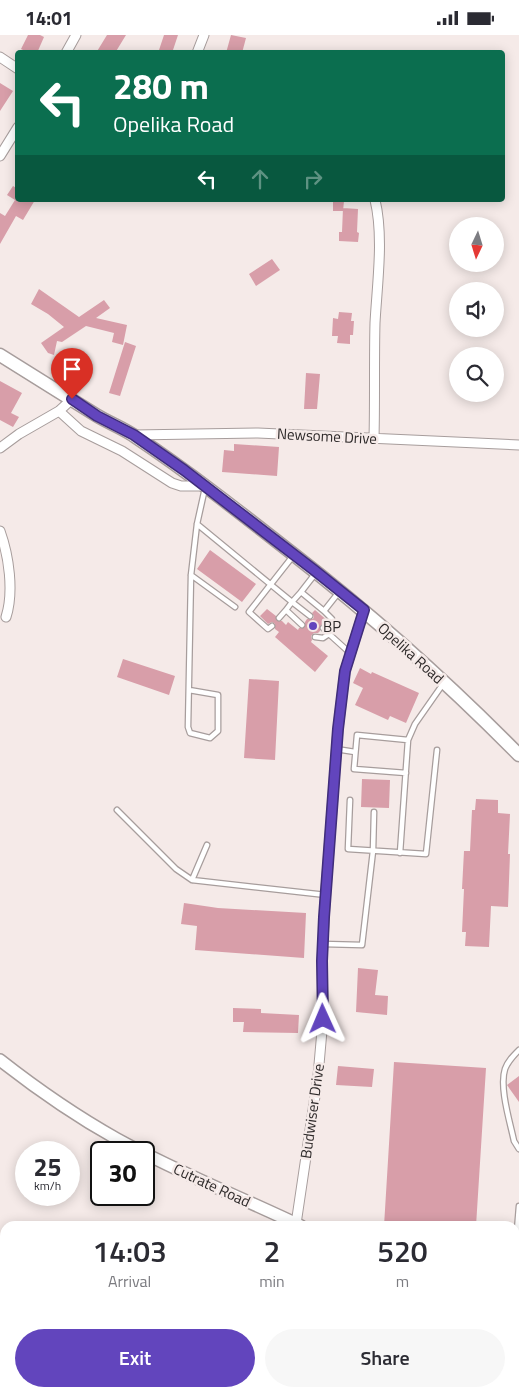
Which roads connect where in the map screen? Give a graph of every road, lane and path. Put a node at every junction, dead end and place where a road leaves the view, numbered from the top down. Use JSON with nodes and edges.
{"nodes":[{"id":1,"x":76,"y":35,"type":"edge"},
{"id":2,"x":204,"y":35,"type":"edge"},
{"id":3,"x":68,"y":50,"type":"edge"},
{"id":4,"x":198,"y":50,"type":"edge"},
{"id":5,"x":0,"y":57,"type":"edge"},
{"id":6,"x":15,"y":67,"type":"edge"},
{"id":7,"x":15,"y":132,"type":"edge"},
{"id":8,"x":0,"y":156,"type":"edge"},
{"id":9,"x":375,"y":202,"type":"edge"},
{"id":10,"x":0,"y":355,"type":"edge"},
{"id":11,"x":72,"y":399,"type":"junction"},
{"id":12,"x":59,"y":411,"type":"junction"},
{"id":13,"x":134,"y":435,"type":"junction"},
{"id":14,"x":374,"y":438,"type":"junction"},
{"id":15,"x":519,"y":445,"type":"edge"},
{"id":16,"x":0,"y":448,"type":"edge"},
{"id":17,"x":205,"y":486,"type":"junction"},
{"id":18,"x":197,"y":524,"type":"junction"},
{"id":19,"x":0,"y":531,"type":"edge"},
{"id":20,"x":294,"y":555,"type":"junction"},
{"id":21,"x":317,"y":572,"type":"junction"},
{"id":22,"x":191,"y":575,"type":"junction"},
{"id":23,"x":271,"y":584,"type":"junction"},
{"id":24,"x":340,"y":591,"type":"junction"},
{"id":25,"x":301,"y":593,"type":"junction"},
{"id":26,"x":292,"y":602,"type":"junction"},
{"id":27,"x":235,"y":607,"type":"dead end"},
{"id":28,"x":286,"y":610,"type":"junction"},
{"id":29,"x":364,"y":610,"type":"junction"},
{"id":30,"x":324,"y":611,"type":"junction"},
{"id":31,"x":310,"y":616,"type":"dead end"},
{"id":32,"x":6,"y":617,"type":"dead end"},
{"id":33,"x":278,"y":618,"type":"dead end"},
{"id":34,"x":302,"y":625,"type":"dead end"},
{"id":35,"x":272,"y":626,"type":"dead end"},
{"id":36,"x":323,"y":628,"type":"dead end"},
{"id":37,"x":329,"y":635,"type":"junction"},
{"id":38,"x":315,"y":637,"type":"dead end"},
{"id":39,"x":350,"y":653,"type":"junction"},
{"id":40,"x":444,"y":683,"type":"junction"},
{"id":41,"x":189,"y":690,"type":"junction"},
{"id":42,"x":408,"y":740,"type":"junction"},
{"id":43,"x":336,"y":749,"type":"junction"},
{"id":44,"x":437,"y":750,"type":"dead end"},
{"id":45,"x":355,"y":752,"type":"junction"},
{"id":46,"x":519,"y":755,"type":"edge"},
{"id":47,"x":406,"y":773,"type":"junction"},
{"id":48,"x":350,"y":800,"type":"dead end"},
{"id":49,"x":117,"y":810,"type":"dead end"},
{"id":50,"x":374,"y":812,"type":"dead end"},
{"id":51,"x":206,"y":845,"type":"dead end"},
{"id":52,"x":373,"y":851,"type":"junction"},
{"id":53,"x":400,"y":853,"type":"junction"},
{"id":54,"x":192,"y":880,"type":"junction"},
{"id":55,"x":326,"y":895,"type":"junction"},
{"id":56,"x":323,"y":944,"type":"junction"},
{"id":57,"x":519,"y":1050,"type":"edge"},
{"id":58,"x":0,"y":1060,"type":"edge"},
{"id":59,"x":519,"y":1149,"type":"edge"},
{"id":60,"x":519,"y":1206,"type":"edge"},
{"id":61,"x":289,"y":1221,"type":"edge"},
{"id":62,"x":299,"y":1221,"type":"edge"},
{"id":63,"x":518,"y":1221,"type":"edge"}],
"edges":[{"from":1,"to":3,"type":"street"},
{"from":2,"to":4,"type":"street"},
{"from":5,"to":6,"type":"street"},
{"from":7,"to":8,"type":"street"},
{"from":9,"to":14,"type":"street"},
{"from":10,"to":11,"type":"main road","name":"Opelika Road"},
{"from":11,"to":12,"type":"street"},
{"from":11,"to":13,"type":"main road","name":"Opelika Road"},
{"from":12,"to":16,"type":"street"},
{"from":12,"to":17,"type":"street"},
{"from":13,"to":14,"type":"street","name":"Newsome Drive"},
{"from":13,"to":17,"type":"main road","name":"Opelika Road"},
{"from":14,"to":15,"type":"street","name":"Newsome Drive"},
{"from":17,"to":18,"type":"lane"},
{"from":17,"to":20,"type":"main road","name":"Opelika Road"},
{"from":18,"to":22,"type":"lane"},
{"from":18,"to":23,"type":"lane"},
{"from":19,"to":32,"type":"street"},
{"from":20,"to":21,"type":"main road","name":"Opelika Road"},
{"from":20,"to":23,"type":"lane"},
{"from":21,"to":24,"type":"main road","name":"Opelika Road"},
{"from":21,"to":25,"type":"lane"},
{"from":22,"to":27,"type":"lane"},
{"from":22,"to":41,"type":"lane"},
{"from":23,"to":26,"type":"lane"},
{"from":23,"to":35,"type":"lane"},
{"from":24,"to":29,"type":"main road","name":"Opelika Road"},
{"from":24,"to":30,"type":"lane"},
{"from":25,"to":26,"type":"lane"},
{"from":25,"to":30,"type":"lane"},
{"from":26,"to":28,"type":"lane"},
{"from":26,"to":31,"type":"lane"},
{"from":28,"to":33,"type":"lane"},
{"from":28,"to":34,"type":"lane"},
{"from":29,"to":39,"type":"street","name":"Budwiser Drive"},
{"from":29,"to":40,"type":"main road","name":"Opelika Road"},
{"from":30,"to":37,"type":"lane"},
{"from":36,"to":37,"type":"lane"},
{"from":37,"to":38,"type":"lane"},
{"from":37,"to":39,"type":"lane"},
{"from":39,"to":43,"type":"street","name":"Budwiser Drive"},
{"from":40,"to":42,"type":"lane"},
{"from":40,"to":46,"type":"main road","name":"Opelika Road"},
{"from":41,"to":41,"type":"lane"},
{"from":42,"to":45,"type":"lane"},
{"from":42,"to":47,"type":"lane"},
{"from":43,"to":45,"type":"lane"},
{"from":43,"to":55,"type":"street","name":"Budwiser Drive"},
{"from":44,"to":53,"type":"lane"},
{"from":45,"to":47,"type":"lane"},
{"from":47,"to":53,"type":"lane"},
{"from":48,"to":52,"type":"lane"},
{"from":49,"to":54,"type":"lane"},
{"from":50,"to":52,"type":"lane"},
{"from":51,"to":54,"type":"lane"},
{"from":52,"to":53,"type":"lane"},
{"from":52,"to":56,"type":"lane"},
{"from":54,"to":55,"type":"lane"},
{"from":55,"to":56,"type":"street","name":"Budwiser Drive"},
{"from":56,"to":62,"type":"street","name":"Budwiser Drive"},
{"from":57,"to":59,"type":"lane"},
{"from":58,"to":61,"type":"street","name":"Cutrate Road"},
{"from":60,"to":63,"type":"lane"}]}
